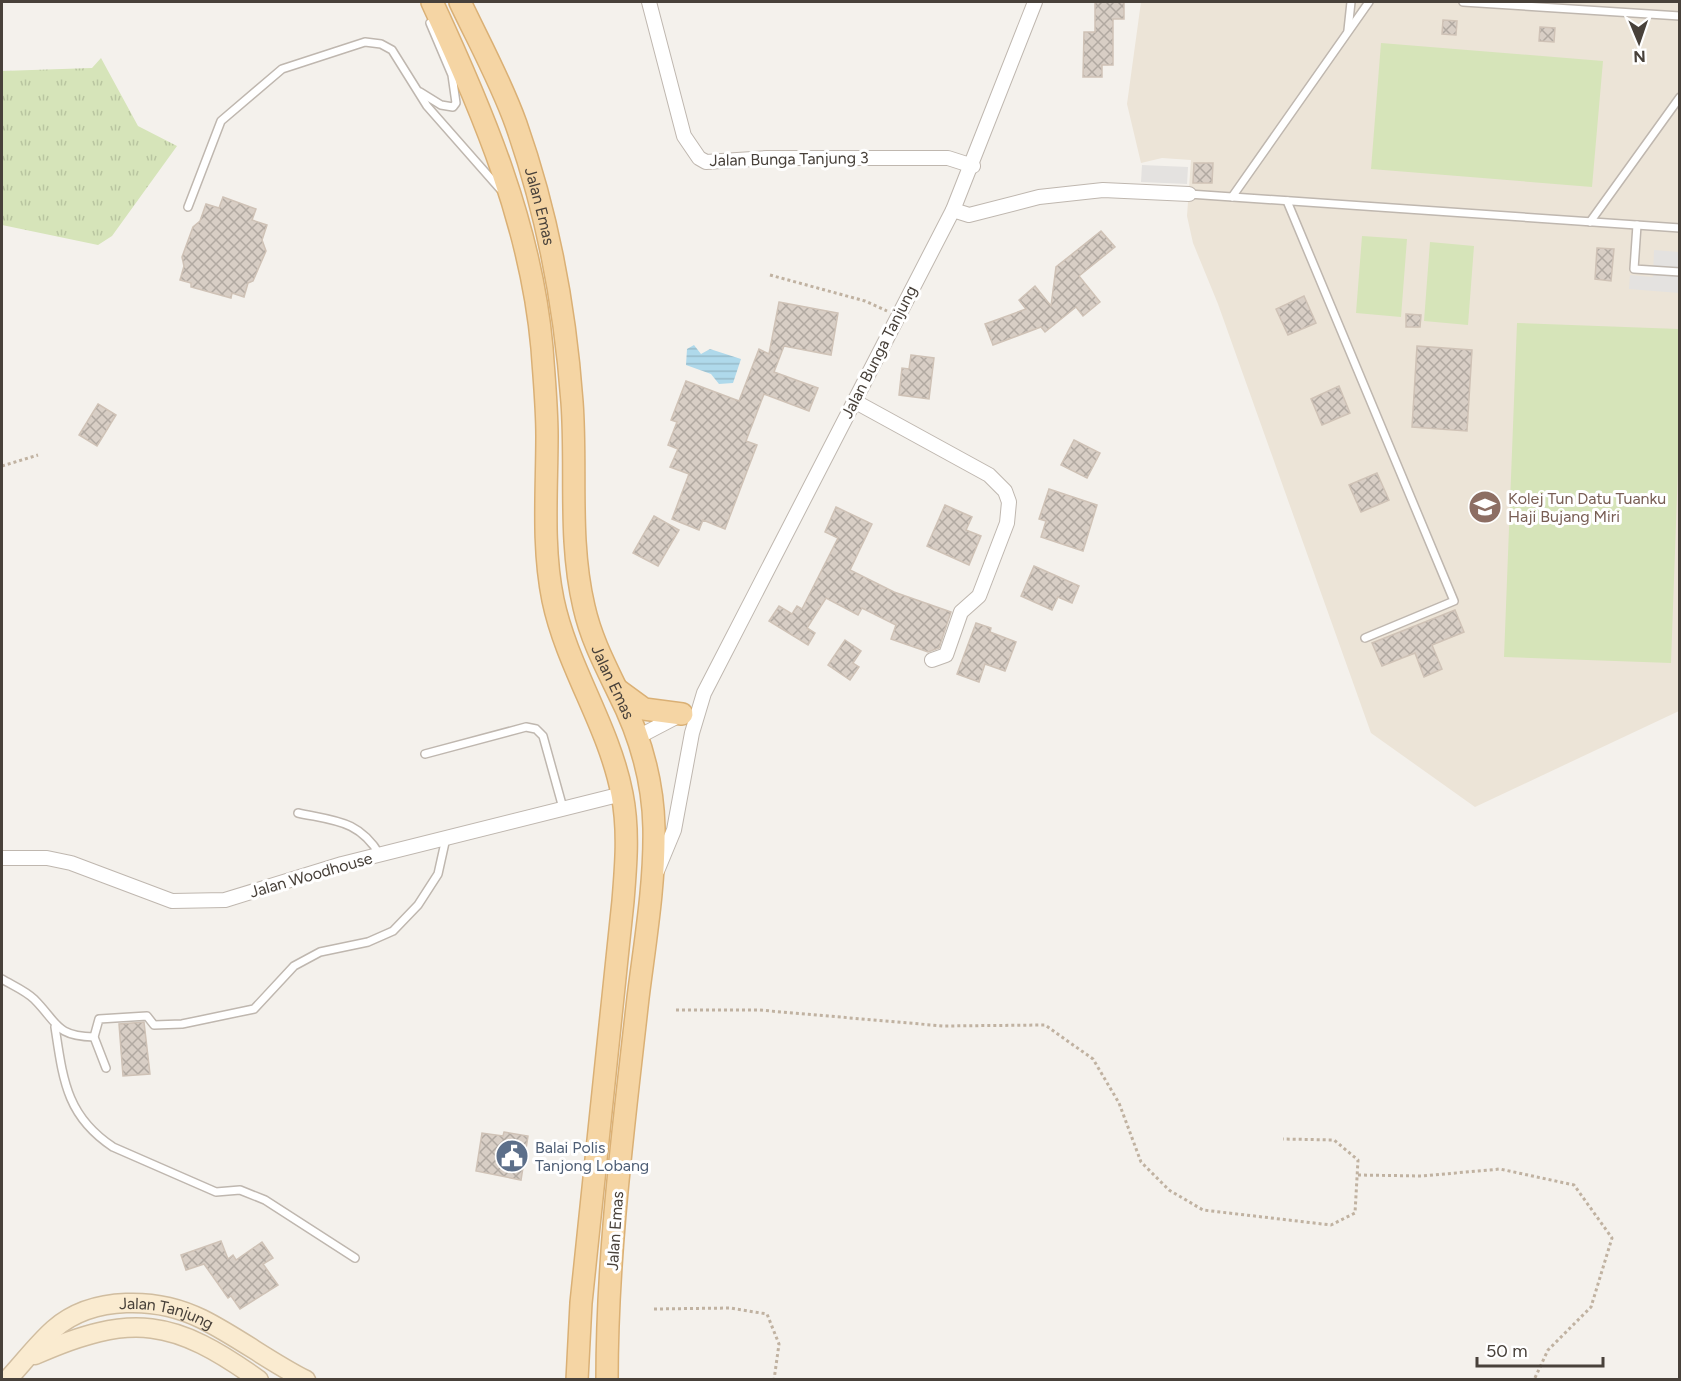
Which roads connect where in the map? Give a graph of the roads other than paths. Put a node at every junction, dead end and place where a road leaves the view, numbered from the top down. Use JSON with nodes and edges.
{"nodes":[{"id":1,"x":460,"y":2,"type":"edge"},
{"id":2,"x":649,"y":2,"type":"edge"},
{"id":3,"x":1035,"y":2,"type":"edge"},
{"id":4,"x":1351,"y":2,"type":"edge"},
{"id":5,"x":1369,"y":2,"type":"edge"},
{"id":6,"x":1463,"y":2,"type":"edge"},
{"id":7,"x":1569,"y":5,"type":"edge"},
{"id":8,"x":428,"y":6,"type":"edge"},
{"id":9,"x":1680,"y":16,"type":"edge"},
{"id":10,"x":1347,"y":32,"type":"junction"},
{"id":11,"x":418,"y":90,"type":"junction"},
{"id":12,"x":1680,"y":97,"type":"edge"},
{"id":13,"x":973,"y":166,"type":"junction"},
{"id":14,"x":1189,"y":194,"type":"joint"},
{"id":15,"x":1232,"y":197,"type":"junction"},
{"id":16,"x":1287,"y":201,"type":"junction"},
{"id":17,"x":513,"y":206,"type":"junction"},
{"id":18,"x":188,"y":207,"type":"dead end"},
{"id":19,"x":953,"y":210,"type":"junction"},
{"id":20,"x":1590,"y":222,"type":"junction"},
{"id":21,"x":1637,"y":225,"type":"junction"},
{"id":22,"x":1680,"y":228,"type":"edge"},
{"id":23,"x":1680,"y":272,"type":"edge"},
{"id":24,"x":854,"y":401,"type":"junction"},
{"id":25,"x":1365,"y":638,"type":"dead end"},
{"id":26,"x":932,"y":660,"type":"dead end"},
{"id":27,"x":618,"y":690,"type":"junction"},
{"id":28,"x":704,"y":693,"type":"junction"},
{"id":29,"x":682,"y":714,"type":"junction"},
{"id":30,"x":638,"y":737,"type":"junction"},
{"id":31,"x":425,"y":754,"type":"dead end"},
{"id":32,"x":622,"y":794,"type":"junction"},
{"id":33,"x":563,"y":808,"type":"junction"},
{"id":34,"x":298,"y":813,"type":"dead end"},
{"id":35,"x":446,"y":838,"type":"junction"},
{"id":36,"x":380,"y":855,"type":"junction"},
{"id":37,"x":2,"y":858,"type":"edge"},
{"id":38,"x":651,"y":887,"type":"junction"},
{"id":39,"x":2,"y":979,"type":"edge"},
{"id":40,"x":56,"y":1027,"type":"junction"},
{"id":41,"x":94,"y":1037,"type":"junction"},
{"id":42,"x":106,"y":1068,"type":"dead end"},
{"id":43,"x":355,"y":1258,"type":"dead end"},
{"id":44,"x":28,"y":1358,"type":"junction"},
{"id":45,"x":573,"y":1375,"type":"edge"},
{"id":46,"x":7,"y":1380,"type":"edge"},
{"id":47,"x":259,"y":1380,"type":"edge"},
{"id":48,"x":306,"y":1380,"type":"edge"},
{"id":49,"x":607,"y":1380,"type":"edge"}],
"edges":[{"from":1,"to":27,"type":"main road","name":"Jalan Emas"},
{"from":2,"to":13,"type":"street","name":"Jalan Bunga Tanjung 3"},
{"from":3,"to":13,"type":"street","name":"Jalan Bunga Tanjung"},
{"from":4,"to":10,"type":"lane"},
{"from":5,"to":10,"type":"lane"},
{"from":6,"to":7,"type":"lane"},
{"from":7,"to":9,"type":"lane"},
{"from":8,"to":11,"type":"lane"},
{"from":8,"to":17,"type":"main road","name":"Jalan Emas"},
{"from":10,"to":15,"type":"lane"},
{"from":11,"to":17,"type":"lane"},
{"from":11,"to":18,"type":"lane"},
{"from":12,"to":20,"type":"lane"},
{"from":13,"to":19,"type":"street","name":"Jalan Bunga Tanjung"},
{"from":14,"to":15,"type":"lane"},
{"from":14,"to":19,"type":"street"},
{"from":15,"to":16,"type":"lane"},
{"from":16,"to":20,"type":"lane"},
{"from":16,"to":25,"type":"lane"},
{"from":17,"to":32,"type":"main road","name":"Jalan Emas"},
{"from":19,"to":24,"type":"street","name":"Jalan Bunga Tanjung"},
{"from":20,"to":21,"type":"lane"},
{"from":21,"to":22,"type":"lane"},
{"from":21,"to":23,"type":"lane"},
{"from":24,"to":26,"type":"street"},
{"from":24,"to":28,"type":"street","name":"Jalan Bunga Tanjung"},
{"from":27,"to":29,"type":"main road"},
{"from":27,"to":30,"type":"main road","name":"Jalan Emas"},
{"from":28,"to":29,"type":"street"},
{"from":28,"to":38,"type":"street"},
{"from":29,"to":30,"type":"street"},
{"from":30,"to":32,"type":"main road"},
{"from":30,"to":38,"type":"main road","name":"Jalan Emas"},
{"from":31,"to":33,"type":"lane"},
{"from":32,"to":33,"type":"street","name":"Jalan Woodhouse"},
{"from":32,"to":45,"type":"main road","name":"Jalan Emas"},
{"from":33,"to":35,"type":"street","name":"Jalan Woodhouse"},
{"from":34,"to":36,"type":"lane"},
{"from":35,"to":36,"type":"street","name":"Jalan Woodhouse"},
{"from":35,"to":41,"type":"lane"},
{"from":36,"to":37,"type":"street","name":"Jalan Woodhouse"},
{"from":38,"to":49,"type":"main road","name":"Jalan Emas"},
{"from":39,"to":40,"type":"lane"},
{"from":40,"to":41,"type":"lane"},
{"from":40,"to":43,"type":"lane"},
{"from":41,"to":42,"type":"lane"},
{"from":44,"to":46,"type":"street","name":"Jalan Tanjung"},
{"from":44,"to":47,"type":"street","name":"Jalan Tanjung"},
{"from":44,"to":48,"type":"street","name":"Jalan Tanjung"}]}
